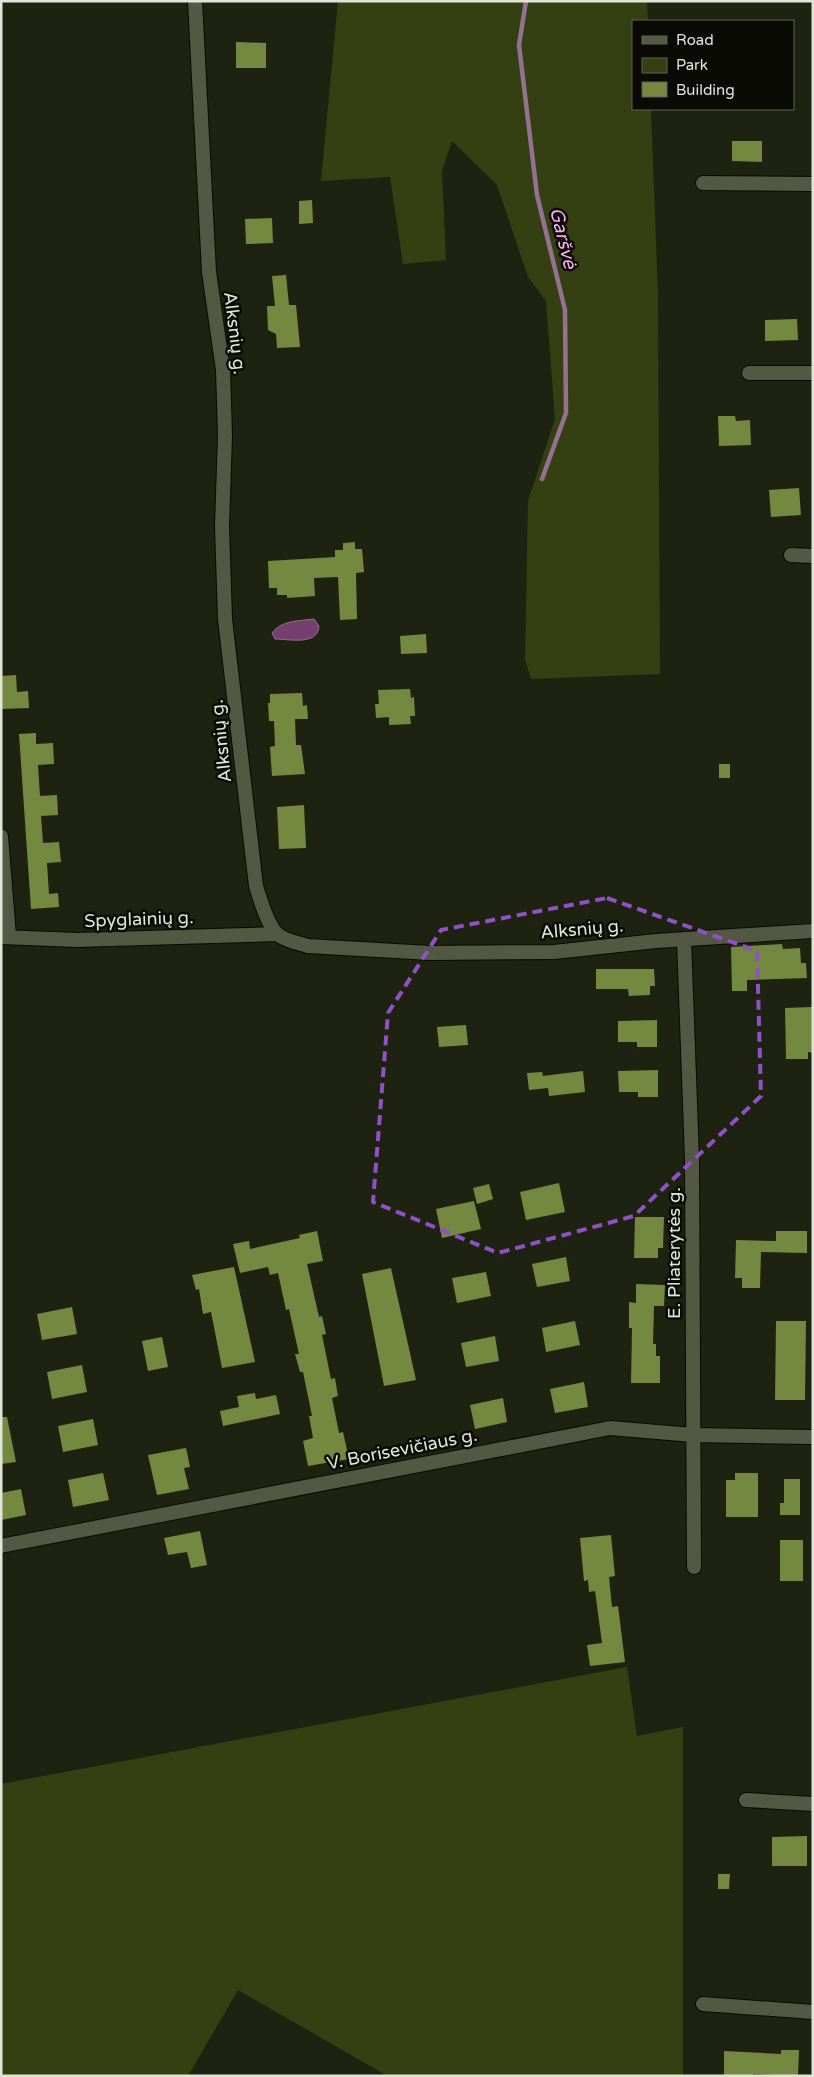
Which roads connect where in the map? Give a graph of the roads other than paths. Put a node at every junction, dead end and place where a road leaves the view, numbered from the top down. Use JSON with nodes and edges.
{"nodes":[{"id":1,"x":195,"y":1,"type":"edge"},
{"id":2,"x":703,"y":183,"type":"dead end"},
{"id":3,"x":813,"y":184,"type":"edge"},
{"id":4,"x":749,"y":373,"type":"dead end"},
{"id":5,"x":813,"y":373,"type":"edge"},
{"id":6,"x":791,"y":555,"type":"dead end"},
{"id":7,"x":813,"y":556,"type":"edge"},
{"id":8,"x":1,"y":836,"type":"edge"},
{"id":9,"x":813,"y":931,"type":"edge"},
{"id":10,"x":277,"y":934,"type":"junction"},
{"id":11,"x":5,"y":937,"type":"edge"},
{"id":12,"x":684,"y":939,"type":"junction"},
{"id":13,"x":693,"y":1435,"type":"junction"},
{"id":14,"x":813,"y":1437,"type":"edge"},
{"id":15,"x":1,"y":1546,"type":"edge"},
{"id":16,"x":694,"y":1567,"type":"dead end"},
{"id":17,"x":746,"y":1800,"type":"dead end"},
{"id":18,"x":813,"y":1804,"type":"edge"},
{"id":19,"x":703,"y":2004,"type":"dead end"},
{"id":20,"x":813,"y":2012,"type":"edge"}],
"edges":[{"from":1,"to":10,"type":"street","name":"Alksnių g."},
{"from":2,"to":3,"type":"street"},
{"from":4,"to":5,"type":"street"},
{"from":6,"to":7,"type":"street"},
{"from":8,"to":11,"type":"street"},
{"from":9,"to":12,"type":"street","name":"Alksnių g."},
{"from":10,"to":11,"type":"street","name":"Spyglainių g."},
{"from":10,"to":12,"type":"street","name":"Alksnių g."},
{"from":12,"to":13,"type":"street","name":"E. Pliaterytės g."},
{"from":13,"to":14,"type":"street","name":"V. Borisevičiaus g."},
{"from":13,"to":15,"type":"street","name":"V. Borisevičiaus g."},
{"from":13,"to":16,"type":"street","name":"E. Pliaterytės g."},
{"from":17,"to":18,"type":"street"},
{"from":19,"to":20,"type":"street"}]}
